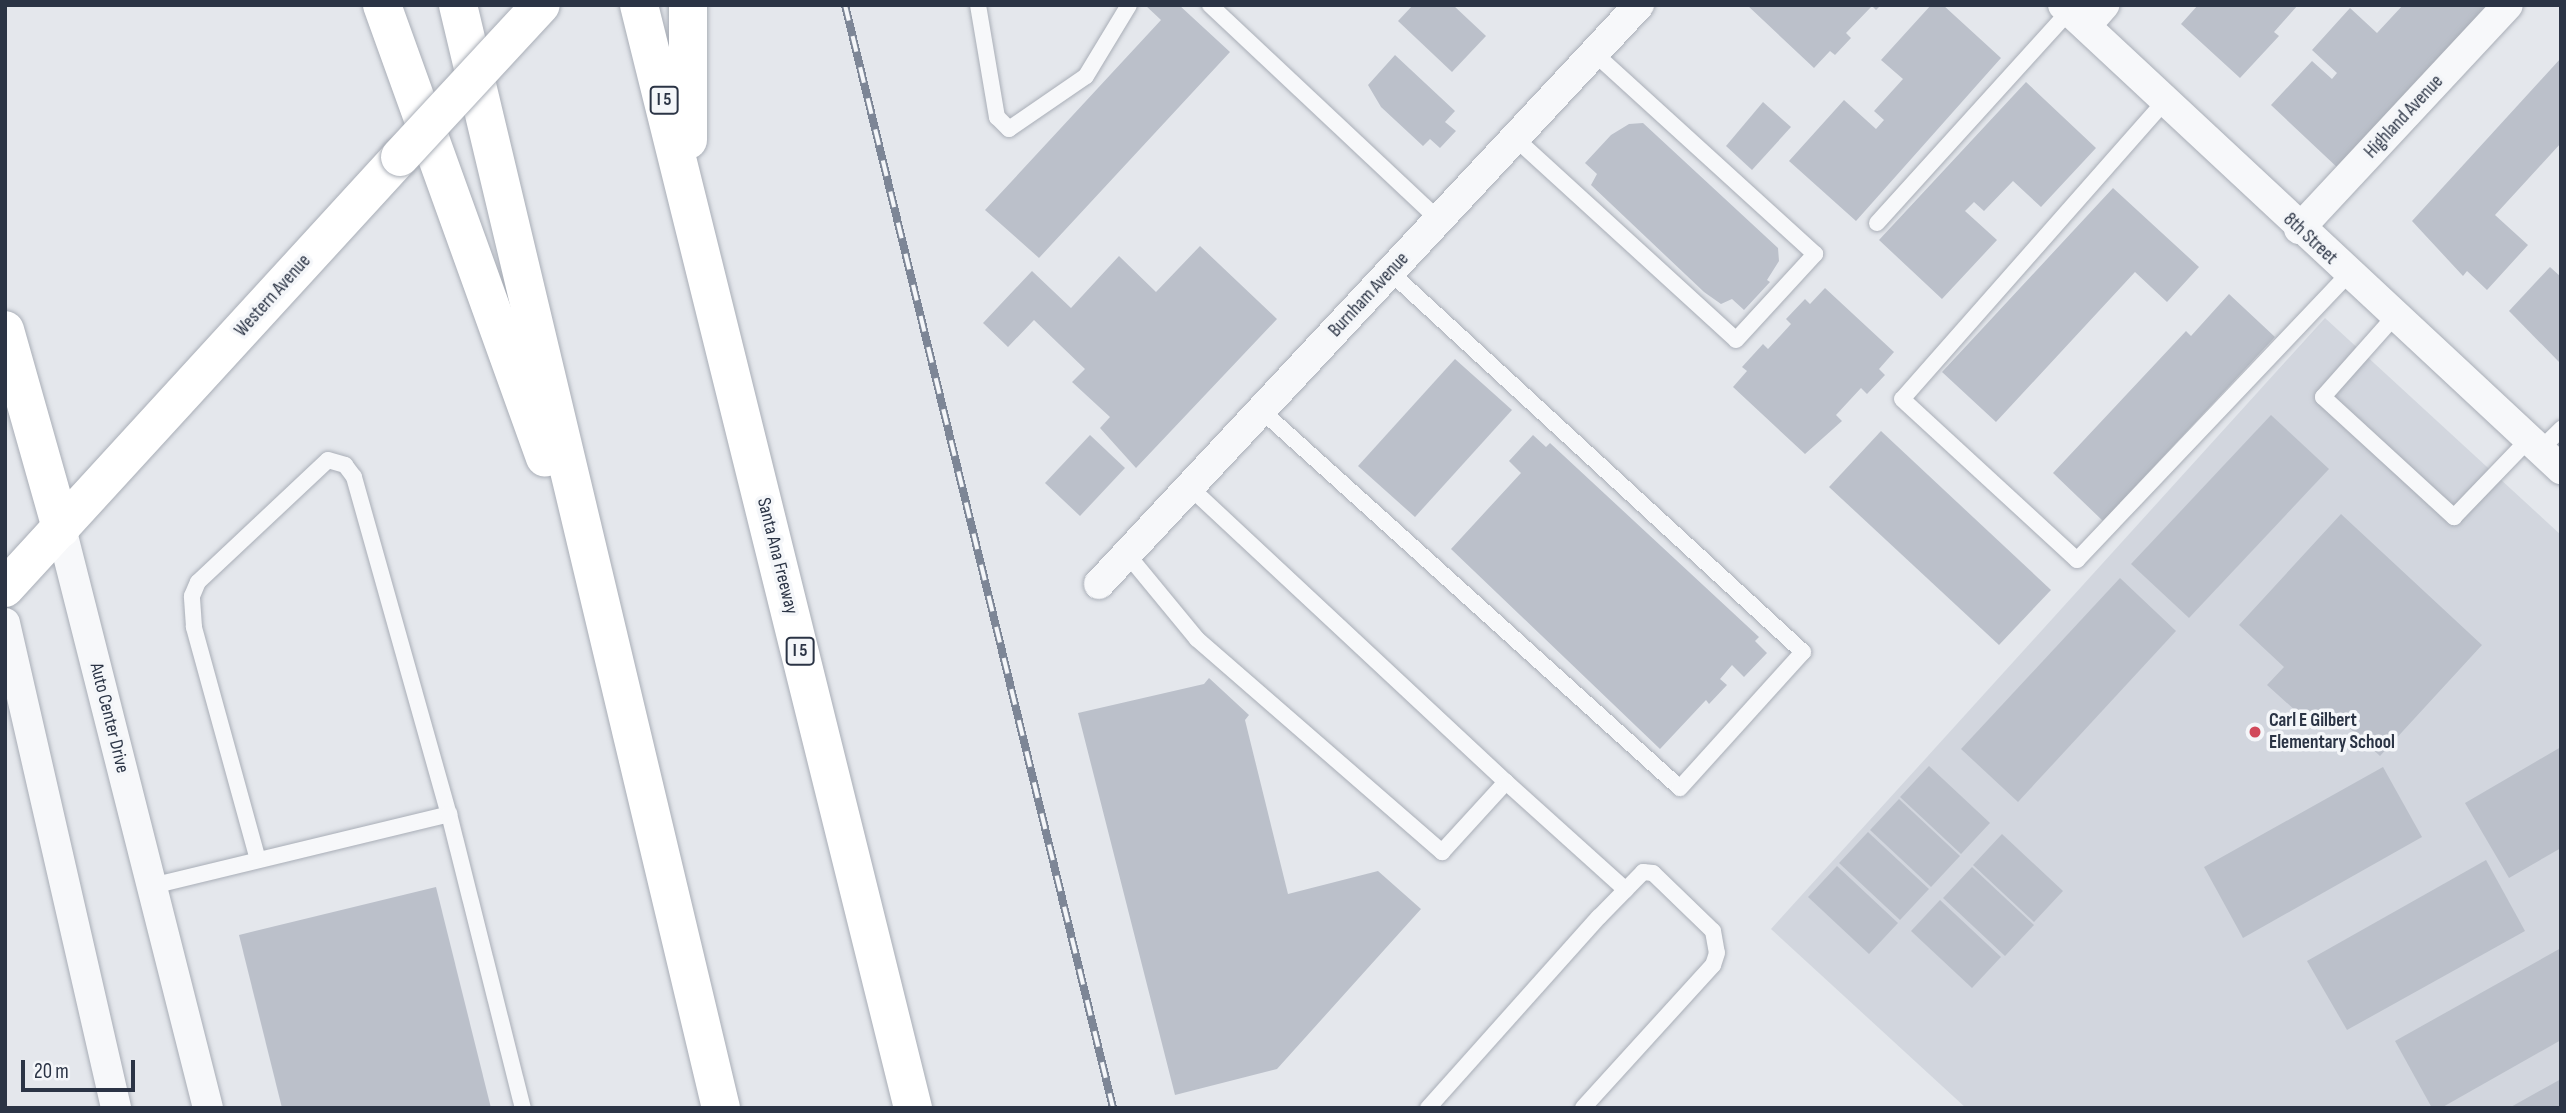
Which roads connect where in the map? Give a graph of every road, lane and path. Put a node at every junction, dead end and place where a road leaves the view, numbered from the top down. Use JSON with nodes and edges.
{"nodes":[{"id":1,"x":382,"y":5,"type":"edge"},
{"id":2,"x":458,"y":5,"type":"edge"},
{"id":3,"x":541,"y":5,"type":"edge"},
{"id":4,"x":639,"y":5,"type":"edge"},
{"id":5,"x":688,"y":5,"type":"edge"},
{"id":6,"x":978,"y":5,"type":"edge"},
{"id":7,"x":1129,"y":5,"type":"edge"},
{"id":8,"x":1210,"y":5,"type":"edge"},
{"id":9,"x":1639,"y":5,"type":"edge"},
{"id":10,"x":2508,"y":5,"type":"edge"},
{"id":11,"x":2081,"y":12,"type":"edge"},
{"id":12,"x":1594,"y":53,"type":"junction"},
{"id":13,"x":2165,"y":101,"type":"junction"},
{"id":14,"x":1515,"y":138,"type":"junction"},
{"id":15,"x":688,"y":195,"type":"junction"},
{"id":16,"x":1439,"y":220,"type":"junction"},
{"id":17,"x":1877,"y":223,"type":"dead end"},
{"id":18,"x":2300,"y":229,"type":"junction"},
{"id":19,"x":1390,"y":272,"type":"junction"},
{"id":20,"x":2348,"y":274,"type":"junction"},
{"id":21,"x":2394,"y":317,"type":"junction"},
{"id":22,"x":5,"y":330,"type":"edge"},
{"id":23,"x":1261,"y":410,"type":"junction"},
{"id":24,"x":2561,"y":429,"type":"edge"},
{"id":25,"x":2543,"y":453,"type":"edge"},
{"id":26,"x":1190,"y":487,"type":"junction"},
{"id":27,"x":61,"y":528,"type":"junction"},
{"id":28,"x":1127,"y":554,"type":"junction"},
{"id":29,"x":1099,"y":584,"type":"dead end"},
{"id":30,"x":5,"y":588,"type":"edge"},
{"id":31,"x":601,"y":607,"type":"junction"},
{"id":32,"x":5,"y":623,"type":"edge"},
{"id":33,"x":1506,"y":782,"type":"junction"},
{"id":34,"x":449,"y":814,"type":"junction"},
{"id":35,"x":258,"y":860,"type":"junction"},
{"id":36,"x":152,"y":886,"type":"junction"},
{"id":37,"x":1626,"y":890,"type":"junction"},
{"id":38,"x":116,"y":1108,"type":"edge"},
{"id":39,"x":208,"y":1108,"type":"edge"},
{"id":40,"x":523,"y":1108,"type":"edge"},
{"id":41,"x":721,"y":1108,"type":"edge"},
{"id":42,"x":913,"y":1108,"type":"edge"},
{"id":43,"x":1428,"y":1108,"type":"edge"},
{"id":44,"x":1583,"y":1108,"type":"edge"}],
"edges":[{"from":1,"to":31,"type":"main road"},
{"from":2,"to":31,"type":"main road"},
{"from":3,"to":27,"type":"main road","name":"Western Avenue","bridge":true},
{"from":4,"to":15,"type":"main road","name":"Santa Ana Freeway","number":"I 5"},
{"from":5,"to":15,"type":"main road"},
{"from":6,"to":7,"type":"lane"},
{"from":8,"to":16,"type":"lane"},
{"from":9,"to":12,"type":"street","name":"Burnham Avenue"},
{"from":10,"to":18,"type":"street","name":"Highland Avenue"},
{"from":11,"to":13,"type":"street","name":"8th Street"},
{"from":11,"to":17,"type":"lane"},
{"from":12,"to":14,"type":"street","name":"Burnham Avenue"},
{"from":12,"to":14,"type":"lane"},
{"from":13,"to":18,"type":"street","name":"8th Street"},
{"from":13,"to":20,"type":"lane"},
{"from":14,"to":16,"type":"street","name":"Burnham Avenue"},
{"from":15,"to":42,"type":"main road","name":"Santa Ana Freeway","number":"I 5"},
{"from":16,"to":19,"type":"street","name":"Burnham Avenue"},
{"from":18,"to":20,"type":"street","name":"8th Street"},
{"from":19,"to":23,"type":"street","name":"Burnham Avenue"},
{"from":19,"to":23,"type":"lane"},
{"from":20,"to":21,"type":"street","name":"8th Street"},
{"from":21,"to":25,"type":"street","name":"8th Street"},
{"from":21,"to":25,"type":"lane"},
{"from":22,"to":27,"type":"main road","name":"Auto Center Drive"},
{"from":23,"to":26,"type":"street","name":"Burnham Avenue"},
{"from":24,"to":25,"type":"lane"},
{"from":26,"to":28,"type":"street","name":"Burnham Avenue"},
{"from":26,"to":33,"type":"lane"},
{"from":27,"to":30,"type":"main road","name":"Western Avenue"},
{"from":27,"to":36,"type":"street","name":"Auto Center Drive"},
{"from":28,"to":29,"type":"street","name":"Burnham Avenue"},
{"from":28,"to":33,"type":"lane"},
{"from":31,"to":41,"type":"main road"},
{"from":32,"to":38,"type":"street"},
{"from":33,"to":37,"type":"lane"},
{"from":34,"to":35,"type":"lane"},
{"from":34,"to":35,"type":"lane"},
{"from":34,"to":40,"type":"lane"},
{"from":35,"to":36,"type":"lane"},
{"from":36,"to":39,"type":"street","name":"Auto Center Drive"},
{"from":37,"to":43,"type":"lane"},
{"from":37,"to":44,"type":"lane"}]}
